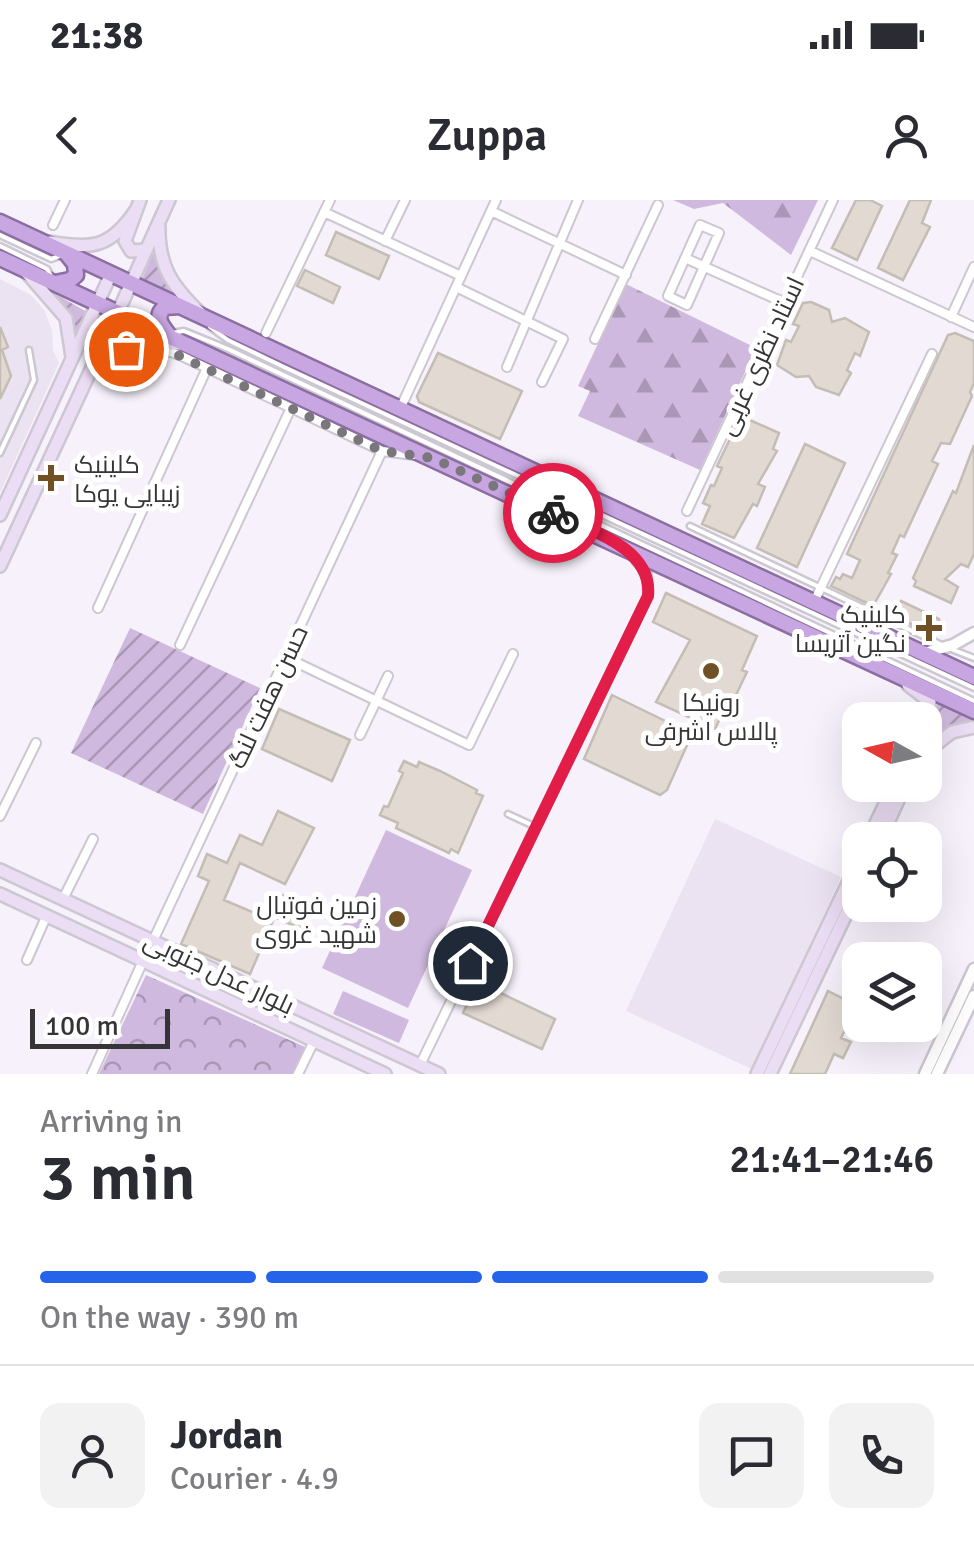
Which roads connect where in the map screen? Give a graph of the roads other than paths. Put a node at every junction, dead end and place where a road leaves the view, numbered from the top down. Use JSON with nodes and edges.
{"nodes":[{"id":1,"x":66,"y":200,"type":"edge"},
{"id":2,"x":169,"y":200,"type":"edge"},
{"id":3,"x":330,"y":200,"type":"edge"},
{"id":4,"x":406,"y":200,"type":"edge"},
{"id":5,"x":496,"y":200,"type":"edge"},
{"id":6,"x":578,"y":200,"type":"edge"},
{"id":7,"x":833,"y":200,"type":"edge"},
{"id":8,"x":138,"y":205,"type":"edge"},
{"id":9,"x":658,"y":205,"type":"dead end"},
{"id":10,"x":491,"y":211,"type":"junction"},
{"id":11,"x":324,"y":212,"type":"junction"},
{"id":12,"x":160,"y":220,"type":"junction"},
{"id":13,"x":0,"y":222,"type":"edge"},
{"id":14,"x":54,"y":225,"type":"dead end"},
{"id":15,"x":0,"y":235,"type":"edge"},
{"id":16,"x":38,"y":240,"type":"junction"},
{"id":17,"x":386,"y":241,"type":"junction"},
{"id":18,"x":560,"y":243,"type":"junction"},
{"id":19,"x":0,"y":246,"type":"edge"},
{"id":20,"x":146,"y":250,"type":"junction"},
{"id":21,"x":810,"y":251,"type":"junction"},
{"id":22,"x":67,"y":254,"type":"junction"},
{"id":23,"x":0,"y":258,"type":"edge"},
{"id":24,"x":686,"y":258,"type":"junction"},
{"id":25,"x":704,"y":266,"type":"junction"},
{"id":26,"x":974,"y":267,"type":"edge"},
{"id":27,"x":23,"y":269,"type":"junction"},
{"id":28,"x":111,"y":274,"type":"junction"},
{"id":29,"x":626,"y":275,"type":"junction"},
{"id":30,"x":461,"y":276,"type":"junction"},
{"id":31,"x":54,"y":283,"type":"junction"},
{"id":32,"x":130,"y":283,"type":"junction"},
{"id":33,"x":456,"y":288,"type":"junction"},
{"id":34,"x":98,"y":303,"type":"junction"},
{"id":35,"x":786,"y":303,"type":"junction"},
{"id":36,"x":181,"y":306,"type":"junction"},
{"id":37,"x":118,"y":312,"type":"junction"},
{"id":38,"x":203,"y":316,"type":"junction"},
{"id":39,"x":951,"y":317,"type":"junction"},
{"id":40,"x":528,"y":322,"type":"junction"},
{"id":41,"x":974,"y":326,"type":"edge"},
{"id":42,"x":266,"y":333,"type":"dead end"},
{"id":43,"x":168,"y":334,"type":"junction"},
{"id":44,"x":596,"y":339,"type":"dead end"},
{"id":45,"x":82,"y":340,"type":"junction"},
{"id":46,"x":192,"y":345,"type":"junction"},
{"id":47,"x":126,"y":349,"type":"junction"},
{"id":48,"x":29,"y":350,"type":"dead end"},
{"id":49,"x":932,"y":354,"type":"dead end"},
{"id":50,"x":72,"y":359,"type":"junction"},
{"id":51,"x":96,"y":360,"type":"junction"},
{"id":52,"x":507,"y":367,"type":"dead end"},
{"id":53,"x":207,"y":368,"type":"junction"},
{"id":54,"x":542,"y":382,"type":"dead end"},
{"id":55,"x":291,"y":408,"type":"junction"},
{"id":56,"x":400,"y":409,"type":"junction"},
{"id":57,"x":382,"y":451,"type":"junction"},
{"id":58,"x":0,"y":452,"type":"edge"},
{"id":59,"x":432,"y":458,"type":"junction"},
{"id":60,"x":688,"y":511,"type":"dead end"},
{"id":61,"x":0,"y":515,"type":"edge"},
{"id":62,"x":690,"y":526,"type":"dead end"},
{"id":63,"x":624,"y":546,"type":"junction"},
{"id":64,"x":0,"y":566,"type":"edge"},
{"id":65,"x":822,"y":586,"type":"junction"},
{"id":66,"x":814,"y":602,"type":"junction"},
{"id":67,"x":98,"y":608,"type":"dead end"},
{"id":68,"x":974,"y":633,"type":"edge"},
{"id":69,"x":180,"y":645,"type":"dead end"},
{"id":70,"x":946,"y":647,"type":"junction"},
{"id":71,"x":922,"y":653,"type":"junction"},
{"id":72,"x":513,"y":654,"type":"dead end"},
{"id":73,"x":287,"y":658,"type":"junction"},
{"id":74,"x":974,"y":658,"type":"edge"},
{"id":75,"x":893,"y":672,"type":"junction"},
{"id":76,"x":388,"y":676,"type":"dead end"},
{"id":77,"x":974,"y":677,"type":"edge"},
{"id":78,"x":974,"y":688,"type":"edge"},
{"id":79,"x":376,"y":701,"type":"junction"},
{"id":80,"x":974,"y":701,"type":"edge"},
{"id":81,"x":930,"y":702,"type":"edge"},
{"id":82,"x":974,"y":711,"type":"edge"},
{"id":83,"x":974,"y":727,"type":"edge"},
{"id":84,"x":360,"y":734,"type":"dead end"},
{"id":85,"x":942,"y":740,"type":"edge"},
{"id":86,"x":36,"y":742,"type":"dead end"},
{"id":87,"x":508,"y":814,"type":"dead end"},
{"id":88,"x":0,"y":816,"type":"edge"},
{"id":89,"x":536,"y":827,"type":"junction"},
{"id":90,"x":93,"y":839,"type":"dead end"},
{"id":91,"x":0,"y":870,"type":"edge"},
{"id":92,"x":0,"y":894,"type":"edge"},
{"id":93,"x":63,"y":899,"type":"junction"},
{"id":94,"x":842,"y":905,"type":"edge"},
{"id":95,"x":46,"y":917,"type":"junction"},
{"id":96,"x":842,"y":917,"type":"edge"},
{"id":97,"x":152,"y":942,"type":"junction"},
{"id":98,"x":828,"y":942,"type":"junction"},
{"id":99,"x":27,"y":960,"type":"dead end"},
{"id":100,"x":143,"y":961,"type":"junction"},
{"id":101,"x":974,"y":969,"type":"edge"},
{"id":102,"x":974,"y":996,"type":"edge"},
{"id":103,"x":951,"y":1031,"type":"junction"},
{"id":104,"x":314,"y":1041,"type":"junction"},
{"id":105,"x":420,"y":1066,"type":"junction"},
{"id":106,"x":92,"y":1074,"type":"edge"},
{"id":107,"x":298,"y":1074,"type":"edge"},
{"id":108,"x":385,"y":1074,"type":"edge"},
{"id":109,"x":438,"y":1074,"type":"edge"},
{"id":110,"x":757,"y":1074,"type":"edge"},
{"id":111,"x":770,"y":1074,"type":"edge"},
{"id":112,"x":925,"y":1074,"type":"edge"},
{"id":113,"x":937,"y":1074,"type":"edge"}],
"edges":[{"from":1,"to":14,"type":"street"},
{"from":2,"to":12,"type":"main road"},
{"from":3,"to":11,"type":"street"},
{"from":4,"to":17,"type":"street"},
{"from":5,"to":10,"type":"street"},
{"from":6,"to":18,"type":"street"},
{"from":7,"to":21,"type":"street","name":"استاد نظری غربی"},
{"from":8,"to":16,"type":"main road"},
{"from":8,"to":20,"type":"main road"},
{"from":9,"to":29,"type":"street"},
{"from":10,"to":18,"type":"street"},
{"from":10,"to":30,"type":"street"},
{"from":11,"to":17,"type":"street"},
{"from":11,"to":42,"type":"street"},
{"from":12,"to":20,"type":"main road"},
{"from":12,"to":38,"type":"main road"},
{"from":13,"to":16,"type":"highway"},
{"from":15,"to":22,"type":"lane"},
{"from":16,"to":22,"type":"highway"},
{"from":17,"to":30,"type":"street"},
{"from":18,"to":29,"type":"street"},
{"from":18,"to":40,"type":"street"},
{"from":19,"to":31,"type":"lane"},
{"from":20,"to":32,"type":"main road"},
{"from":21,"to":35,"type":"street","name":"استاد نظری غربی"},
{"from":21,"to":39,"type":"street"},
{"from":22,"to":28,"type":"highway"},
{"from":22,"to":31,"type":"highway"},
{"from":23,"to":27,"type":"highway"},
{"from":24,"to":25,"type":"street"},
{"from":24,"to":25,"type":"street"},
{"from":24,"to":25,"type":"street"},
{"from":25,"to":35,"type":"street"},
{"from":26,"to":39,"type":"street"},
{"from":27,"to":31,"type":"highway"},
{"from":27,"to":50,"type":"main road"},
{"from":28,"to":32,"type":"highway"},
{"from":28,"to":34,"type":"main road"},
{"from":29,"to":44,"type":"street"},
{"from":30,"to":33,"type":"street"},
{"from":31,"to":34,"type":"highway"},
{"from":32,"to":36,"type":"highway"},
{"from":32,"to":37,"type":"main road"},
{"from":33,"to":40,"type":"street"},
{"from":33,"to":56,"type":"street"},
{"from":34,"to":37,"type":"highway"},
{"from":34,"to":45,"type":"main road"},
{"from":35,"to":60,"type":"street","name":"استاد نظری غربی"},
{"from":36,"to":38,"type":"highway"},
{"from":36,"to":43,"type":"highway"},
{"from":36,"to":78,"type":"lane"},
{"from":37,"to":43,"type":"highway"},
{"from":38,"to":56,"type":"highway"},
{"from":39,"to":41,"type":"street"},
{"from":40,"to":52,"type":"street"},
{"from":40,"to":54,"type":"street"},
{"from":43,"to":46,"type":"highway"},
{"from":43,"to":80,"type":"lane"},
{"from":45,"to":50,"type":"main road"},
{"from":45,"to":51,"type":"main road"},
{"from":46,"to":47,"type":"main road"},
{"from":46,"to":59,"type":"highway"},
{"from":47,"to":51,"type":"main road"},
{"from":47,"to":53,"type":"street"},
{"from":48,"to":58,"type":"lane"},
{"from":49,"to":65,"type":"street"},
{"from":50,"to":61,"type":"main road"},
{"from":51,"to":64,"type":"main road"},
{"from":53,"to":55,"type":"street"},
{"from":53,"to":67,"type":"street"},
{"from":55,"to":57,"type":"street"},
{"from":55,"to":69,"type":"street"},
{"from":56,"to":66,"type":"highway"},
{"from":57,"to":59,"type":"street"},
{"from":57,"to":73,"type":"street","name":"حسن هفت لنگ"},
{"from":59,"to":63,"type":"highway"},
{"from":62,"to":65,"type":"lane"},
{"from":63,"to":75,"type":"highway"},
{"from":63,"to":89,"type":"street"},
{"from":65,"to":66,"type":"street"},
{"from":65,"to":70,"type":"lane"},
{"from":66,"to":71,"type":"highway"},
{"from":68,"to":70,"type":"street"},
{"from":70,"to":71,"type":"street"},
{"from":70,"to":74,"type":"lane"},
{"from":71,"to":77,"type":"highway"},
{"from":72,"to":79,"type":"street"},
{"from":73,"to":79,"type":"street"},
{"from":73,"to":97,"type":"street","name":"حسن هفت لنگ"},
{"from":75,"to":81,"type":"main road"},
{"from":75,"to":82,"type":"highway"},
{"from":76,"to":79,"type":"street"},
{"from":79,"to":84,"type":"street"},
{"from":83,"to":85,"type":"main road"},
{"from":86,"to":88,"type":"street"},
{"from":87,"to":89,"type":"lane"},
{"from":89,"to":105,"type":"street"},
{"from":90,"to":93,"type":"street"},
{"from":91,"to":93,"type":"main road","name":"بلوار عدل جنوبی"},
{"from":92,"to":95,"type":"main road","name":"بلوار عدل جنوبی"},
{"from":93,"to":97,"type":"main road","name":"بلوار عدل جنوبی"},
{"from":94,"to":98,"type":"main road"},
{"from":95,"to":99,"type":"street"},
{"from":95,"to":100,"type":"main road","name":"بلوار عدل جنوبی"},
{"from":96,"to":98,"type":"main road"},
{"from":97,"to":105,"type":"main road","name":"بلوار عدل جنوبی"},
{"from":98,"to":110,"type":"main road"},
{"from":98,"to":111,"type":"main road"},
{"from":100,"to":104,"type":"main road","name":"بلوار عدل جنوبی"},
{"from":100,"to":106,"type":"street"},
{"from":101,"to":103,"type":"street"},
{"from":102,"to":103,"type":"street"},
{"from":103,"to":112,"type":"street"},
{"from":103,"to":113,"type":"street"},
{"from":104,"to":107,"type":"street"},
{"from":104,"to":108,"type":"main road","name":"بلوار عدل جنوبی"},
{"from":105,"to":109,"type":"main road","name":"بلوار عدل جنوبی"}]}
